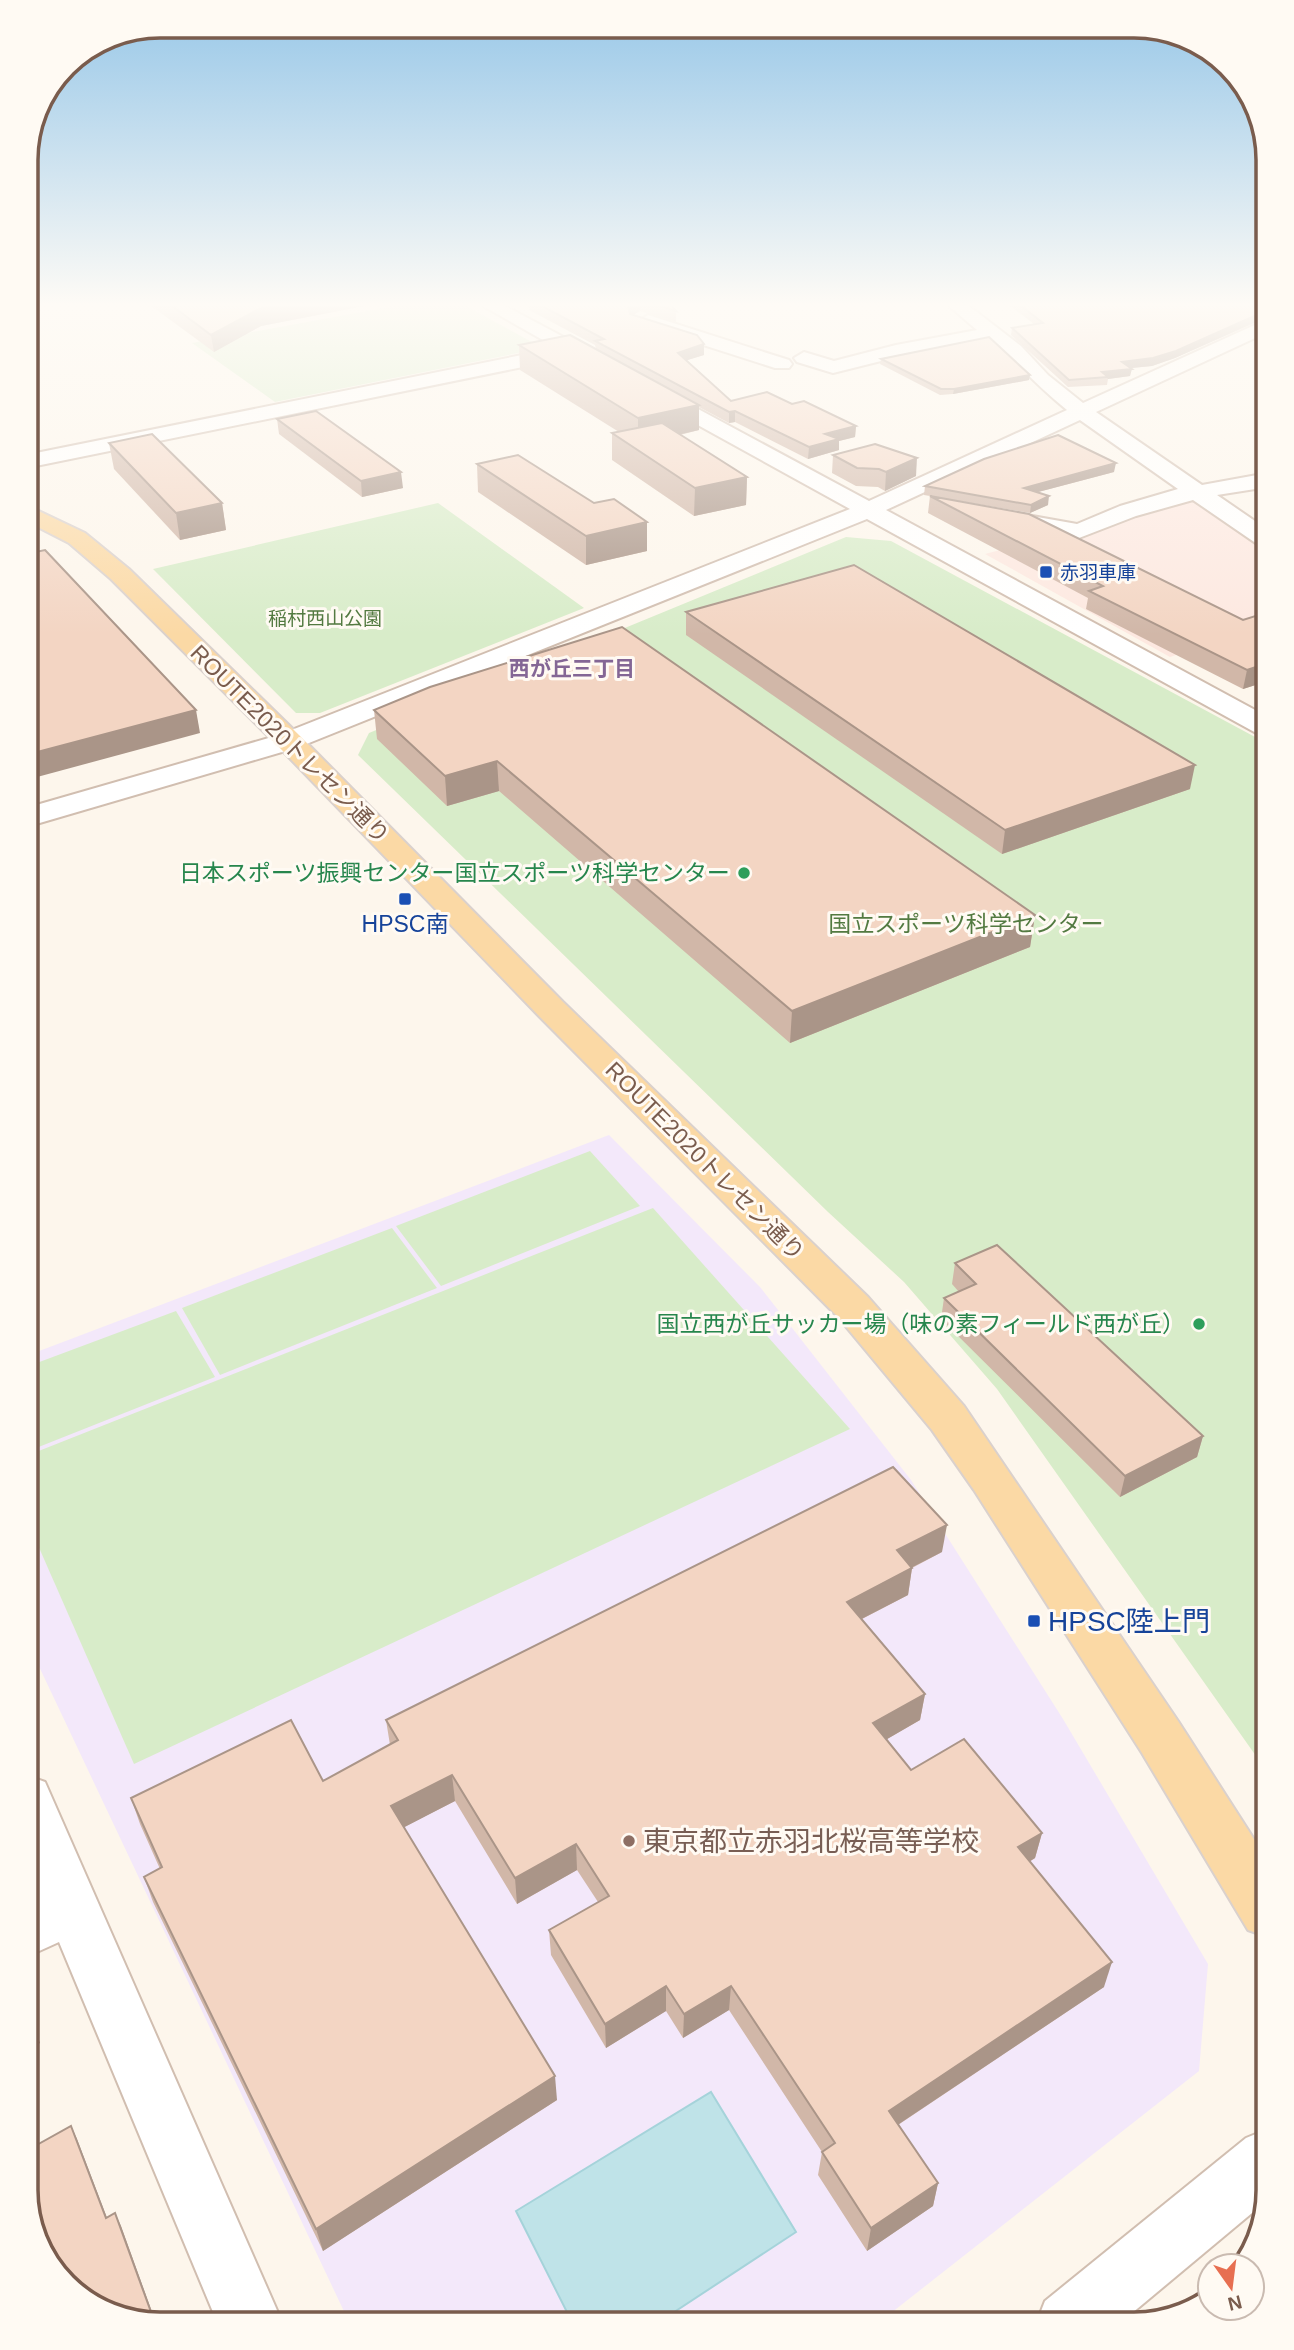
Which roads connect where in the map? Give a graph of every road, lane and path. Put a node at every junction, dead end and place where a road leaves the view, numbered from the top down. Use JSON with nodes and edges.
{"nodes":[{"id":1,"x":253,"y":416,"type":"edge"},
{"id":2,"x":695,"y":416,"type":"edge"},
{"id":3,"x":1074,"y":416,"type":"edge"},
{"id":4,"x":1087,"y":416,"type":"edge"},
{"id":5,"x":39,"y":459,"type":"edge"},
{"id":6,"x":827,"y":464,"type":"edge"},
{"id":7,"x":798,"y":471,"type":"junction"},
{"id":8,"x":911,"y":471,"type":"edge"},
{"id":9,"x":934,"y":478,"type":"junction"},
{"id":10,"x":1256,"y":482,"type":"edge"},
{"id":11,"x":1198,"y":493,"type":"junction"},
{"id":12,"x":892,"y":497,"type":"junction"},
{"id":13,"x":932,"y":506,"type":"dead end"},
{"id":14,"x":866,"y":510,"type":"junction"},
{"id":15,"x":980,"y":514,"type":"edge"},
{"id":16,"x":39,"y":519,"type":"edge"},
{"id":17,"x":1256,"y":533,"type":"edge"},
{"id":18,"x":1256,"y":721,"type":"edge"},
{"id":19,"x":289,"y":741,"type":"junction"},
{"id":20,"x":39,"y":814,"type":"edge"},
{"id":21,"x":38,"y":1862,"type":"edge"},
{"id":22,"x":1256,"y":1892,"type":"edge"},
{"id":23,"x":49,"y":1918,"type":"edge"},
{"id":24,"x":1256,"y":2170,"type":"edge"},
{"id":25,"x":245,"y":2311,"type":"edge"},
{"id":26,"x":1083,"y":2312,"type":"edge"}],
"edges":[{"from":1,"to":5,"type":"street"},
{"from":2,"to":7,"type":"street"},
{"from":3,"to":9,"type":"street"},
{"from":4,"to":11,"type":"street"},
{"from":6,"to":7,"type":"street"},
{"from":7,"to":14,"type":"street"},
{"from":8,"to":9,"type":"street"},
{"from":9,"to":12,"type":"street"},
{"from":10,"to":11,"type":"street"},
{"from":11,"to":15,"type":"street"},
{"from":11,"to":17,"type":"street"},
{"from":12,"to":13,"type":"street"},
{"from":12,"to":14,"type":"street"},
{"from":14,"to":18,"type":"street"},
{"from":14,"to":19,"type":"street"},
{"from":16,"to":19,"type":"main road","name":"ROUTE2020トレセン通り"},
{"from":19,"to":20,"type":"street"},
{"from":19,"to":22,"type":"main road","name":"ROUTE2020トレセン通り"},
{"from":21,"to":23,"type":"street"},
{"from":23,"to":25,"type":"street"},
{"from":24,"to":26,"type":"street"}]}
